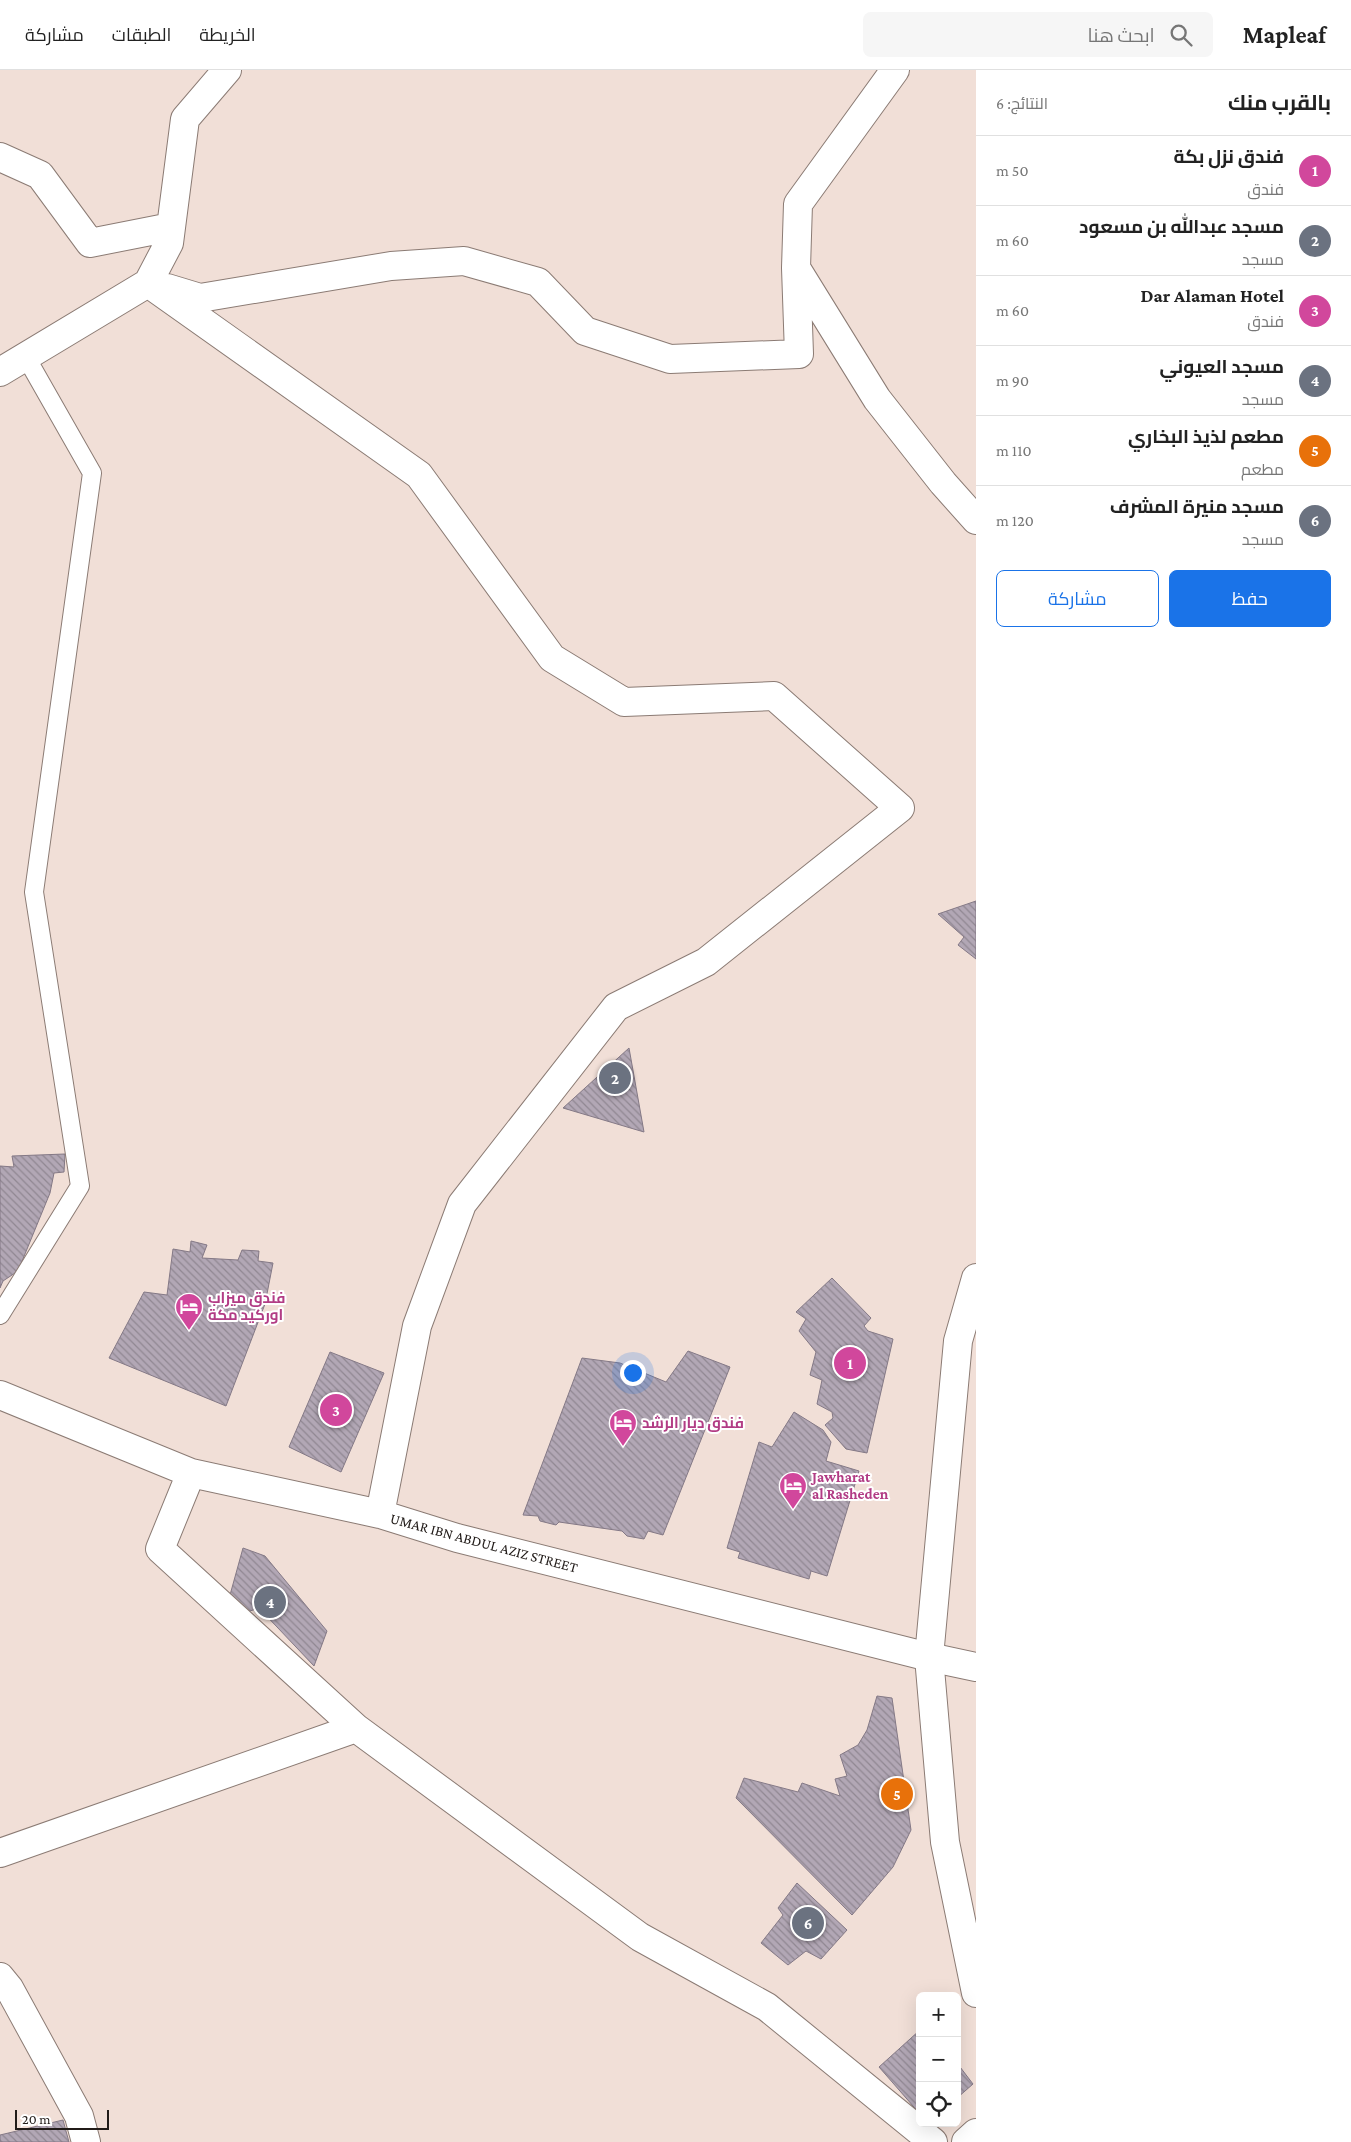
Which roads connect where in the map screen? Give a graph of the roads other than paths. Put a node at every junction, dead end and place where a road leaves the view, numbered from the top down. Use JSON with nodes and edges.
{"nodes":[{"id":1,"x":227,"y":70,"type":"edge"},
{"id":2,"x":895,"y":70,"type":"edge"},
{"id":3,"x":0,"y":157,"type":"edge"},
{"id":4,"x":171,"y":227,"type":"junction"},
{"id":5,"x":796,"y":268,"type":"junction"},
{"id":6,"x":148,"y":283,"type":"junction"},
{"id":7,"x":26,"y":357,"type":"junction"},
{"id":8,"x":0,"y":372,"type":"edge"},
{"id":9,"x":976,"y":520,"type":"edge"},
{"id":10,"x":976,"y":1278,"type":"edge"},
{"id":11,"x":0,"y":1315,"type":"edge"},
{"id":12,"x":0,"y":1395,"type":"edge"},
{"id":13,"x":192,"y":1473,"type":"junction"},
{"id":14,"x":380,"y":1514,"type":"junction"},
{"id":15,"x":929,"y":1657,"type":"junction"},
{"id":16,"x":976,"y":1667,"type":"edge"},
{"id":17,"x":356,"y":1728,"type":"junction"},
{"id":18,"x":0,"y":1853,"type":"edge"},
{"id":19,"x":0,"y":1977,"type":"edge"},
{"id":20,"x":976,"y":1993,"type":"edge"},
{"id":21,"x":976,"y":2133,"type":"edge"},
{"id":22,"x":86,"y":2142,"type":"edge"},
{"id":23,"x":933,"y":2142,"type":"edge"},
{"id":24,"x":966,"y":2142,"type":"edge"}],
"edges":[{"from":1,"to":4,"type":"street"},
{"from":2,"to":5,"type":"street"},
{"from":3,"to":4,"type":"street"},
{"from":4,"to":6,"type":"street"},
{"from":5,"to":6,"type":"street"},
{"from":5,"to":9,"type":"street"},
{"from":6,"to":7,"type":"street"},
{"from":6,"to":14,"type":"street"},
{"from":7,"to":8,"type":"street"},
{"from":7,"to":11,"type":"lane"},
{"from":10,"to":15,"type":"street"},
{"from":12,"to":13,"type":"street","name":"UMAR IBN ABDUL AZIZ STREET"},
{"from":13,"to":14,"type":"street","name":"UMAR IBN ABDUL AZIZ STREET"},
{"from":13,"to":17,"type":"street"},
{"from":14,"to":15,"type":"street","name":"UMAR IBN ABDUL AZIZ STREET"},
{"from":15,"to":16,"type":"street","name":"UMAR IBN ABDUL AZIZ STREET"},
{"from":15,"to":20,"type":"street"},
{"from":17,"to":18,"type":"street"},
{"from":17,"to":23,"type":"street"},
{"from":19,"to":22,"type":"street"},
{"from":21,"to":24,"type":"street"}]}
